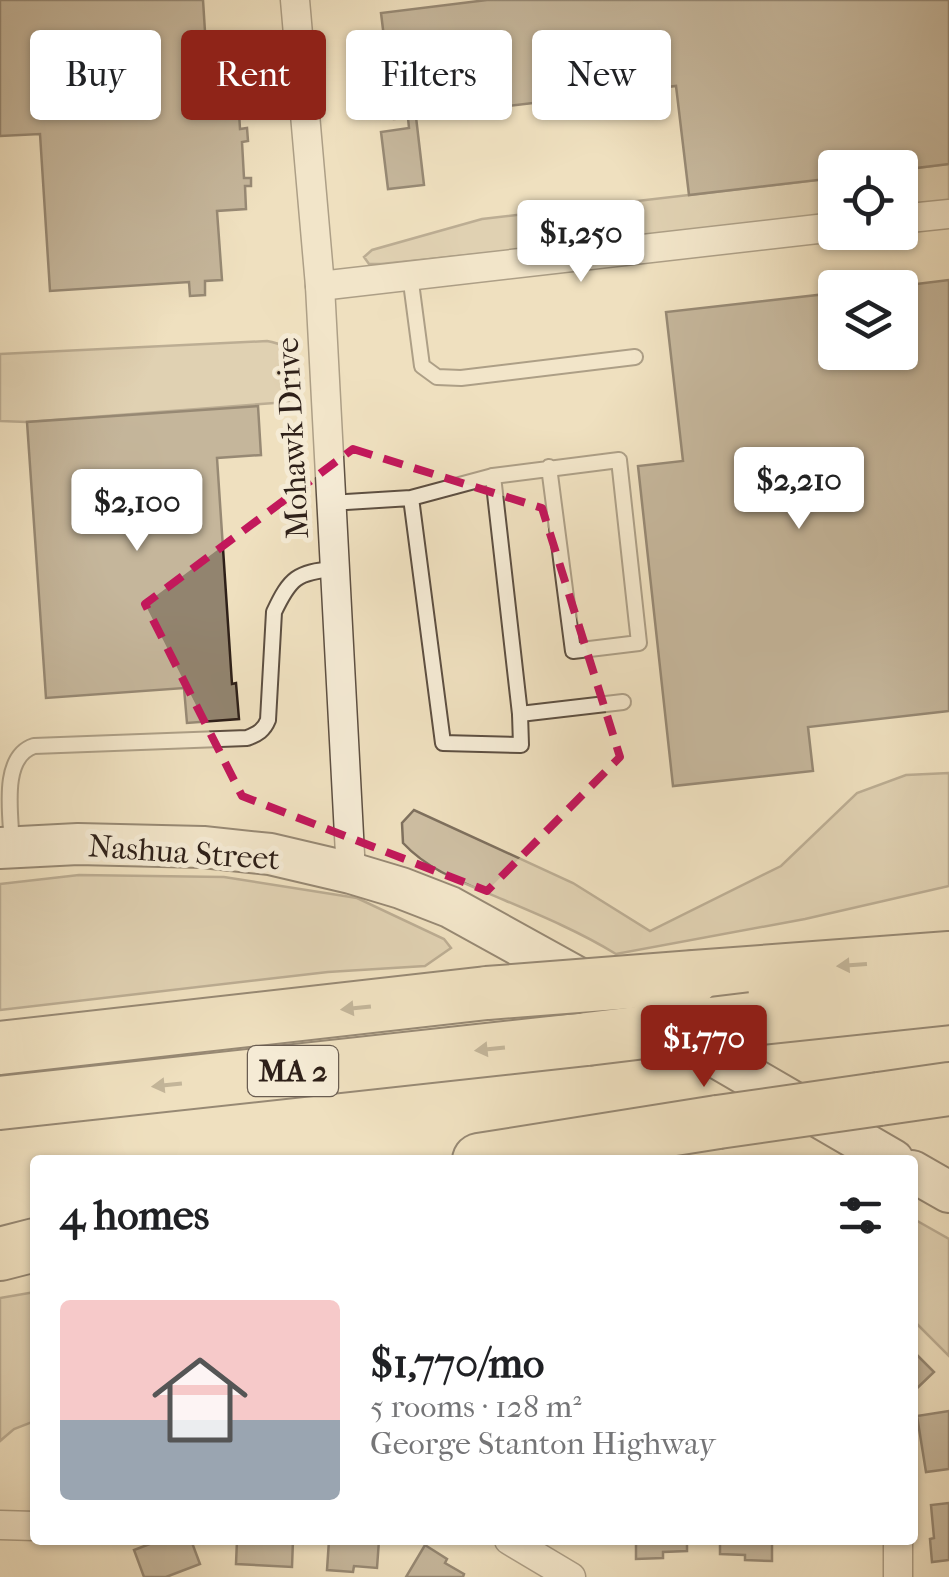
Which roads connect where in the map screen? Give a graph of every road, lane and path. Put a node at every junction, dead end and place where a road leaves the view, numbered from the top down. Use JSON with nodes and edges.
{"nodes":[{"id":1,"x":294,"y":0,"type":"edge"},
{"id":2,"x":949,"y":214,"type":"edge"},
{"id":3,"x":918,"y":217,"type":"edge"},
{"id":4,"x":818,"y":228,"type":"edge"},
{"id":5,"x":410,"y":275,"type":"junction"},
{"id":6,"x":320,"y":286,"type":"junction"},
{"id":7,"x":636,"y":357,"type":"dead end"},
{"id":8,"x":549,"y":468,"type":"junction"},
{"id":9,"x":494,"y":476,"type":"junction"},
{"id":10,"x":411,"y":498,"type":"junction"},
{"id":11,"x":330,"y":503,"type":"junction"},
{"id":12,"x":334,"y":569,"type":"junction"},
{"id":13,"x":624,"y":702,"type":"dead end"},
{"id":14,"x":520,"y":714,"type":"junction"},
{"id":15,"x":6,"y":848,"type":"edge"},
{"id":16,"x":352,"y":873,"type":"junction"},
{"id":17,"x":949,"y":958,"type":"edge"},
{"id":18,"x":949,"y":998,"type":"edge"},
{"id":19,"x":0,"y":1048,"type":"edge"},
{"id":20,"x":949,"y":1090,"type":"edge"},
{"id":21,"x":0,"y":1104,"type":"edge"},
{"id":22,"x":511,"y":1155,"type":"edge"},
{"id":23,"x":884,"y":1155,"type":"edge"},
{"id":24,"x":918,"y":1174,"type":"edge"},
{"id":25,"x":949,"y":1192,"type":"edge"},
{"id":26,"x":30,"y":1238,"type":"edge"},
{"id":27,"x":0,"y":1242,"type":"edge"},
{"id":28,"x":30,"y":1247,"type":"edge"},
{"id":29,"x":0,"y":1254,"type":"edge"},
{"id":30,"x":0,"y":1526,"type":"edge"},
{"id":31,"x":30,"y":1526,"type":"edge"},
{"id":32,"x":517,"y":1545,"type":"edge"},
{"id":33,"x":898,"y":1545,"type":"edge"},
{"id":34,"x":570,"y":1577,"type":"edge"},
{"id":35,"x":898,"y":1577,"type":"edge"}],
"edges":[{"from":1,"to":6,"type":"street","name":"Mohawk Drive"},
{"from":2,"to":3,"type":"street"},
{"from":4,"to":5,"type":"street"},
{"from":5,"to":6,"type":"street"},
{"from":5,"to":7,"type":"lane"},
{"from":6,"to":11,"type":"street","name":"Mohawk Drive"},
{"from":8,"to":8,"type":"lane"},
{"from":8,"to":9,"type":"lane"},
{"from":9,"to":10,"type":"lane"},
{"from":9,"to":14,"type":"lane"},
{"from":10,"to":11,"type":"lane"},
{"from":10,"to":14,"type":"lane"},
{"from":11,"to":12,"type":"street","name":"Mohawk Drive"},
{"from":12,"to":15,"type":"lane"},
{"from":12,"to":16,"type":"street","name":"Mohawk Drive"},
{"from":13,"to":14,"type":"lane"},
{"from":15,"to":16,"type":"main road","name":"Nashua Street"},
{"from":16,"to":23,"type":"main road","name":"Nashua Street"},
{"from":17,"to":19,"type":"highway","one_way":true,"bridge":true},
{"from":18,"to":21,"type":"highway","number":"MA 2","one_way":true,"bridge":true},
{"from":20,"to":22,"type":"highway","bridge":true},
{"from":24,"to":25,"type":"main road"},
{"from":26,"to":27,"type":"highway"},
{"from":28,"to":29,"type":"highway"},
{"from":30,"to":31,"type":"street"},
{"from":32,"to":34,"type":"street"},
{"from":33,"to":35,"type":"street"}]}
